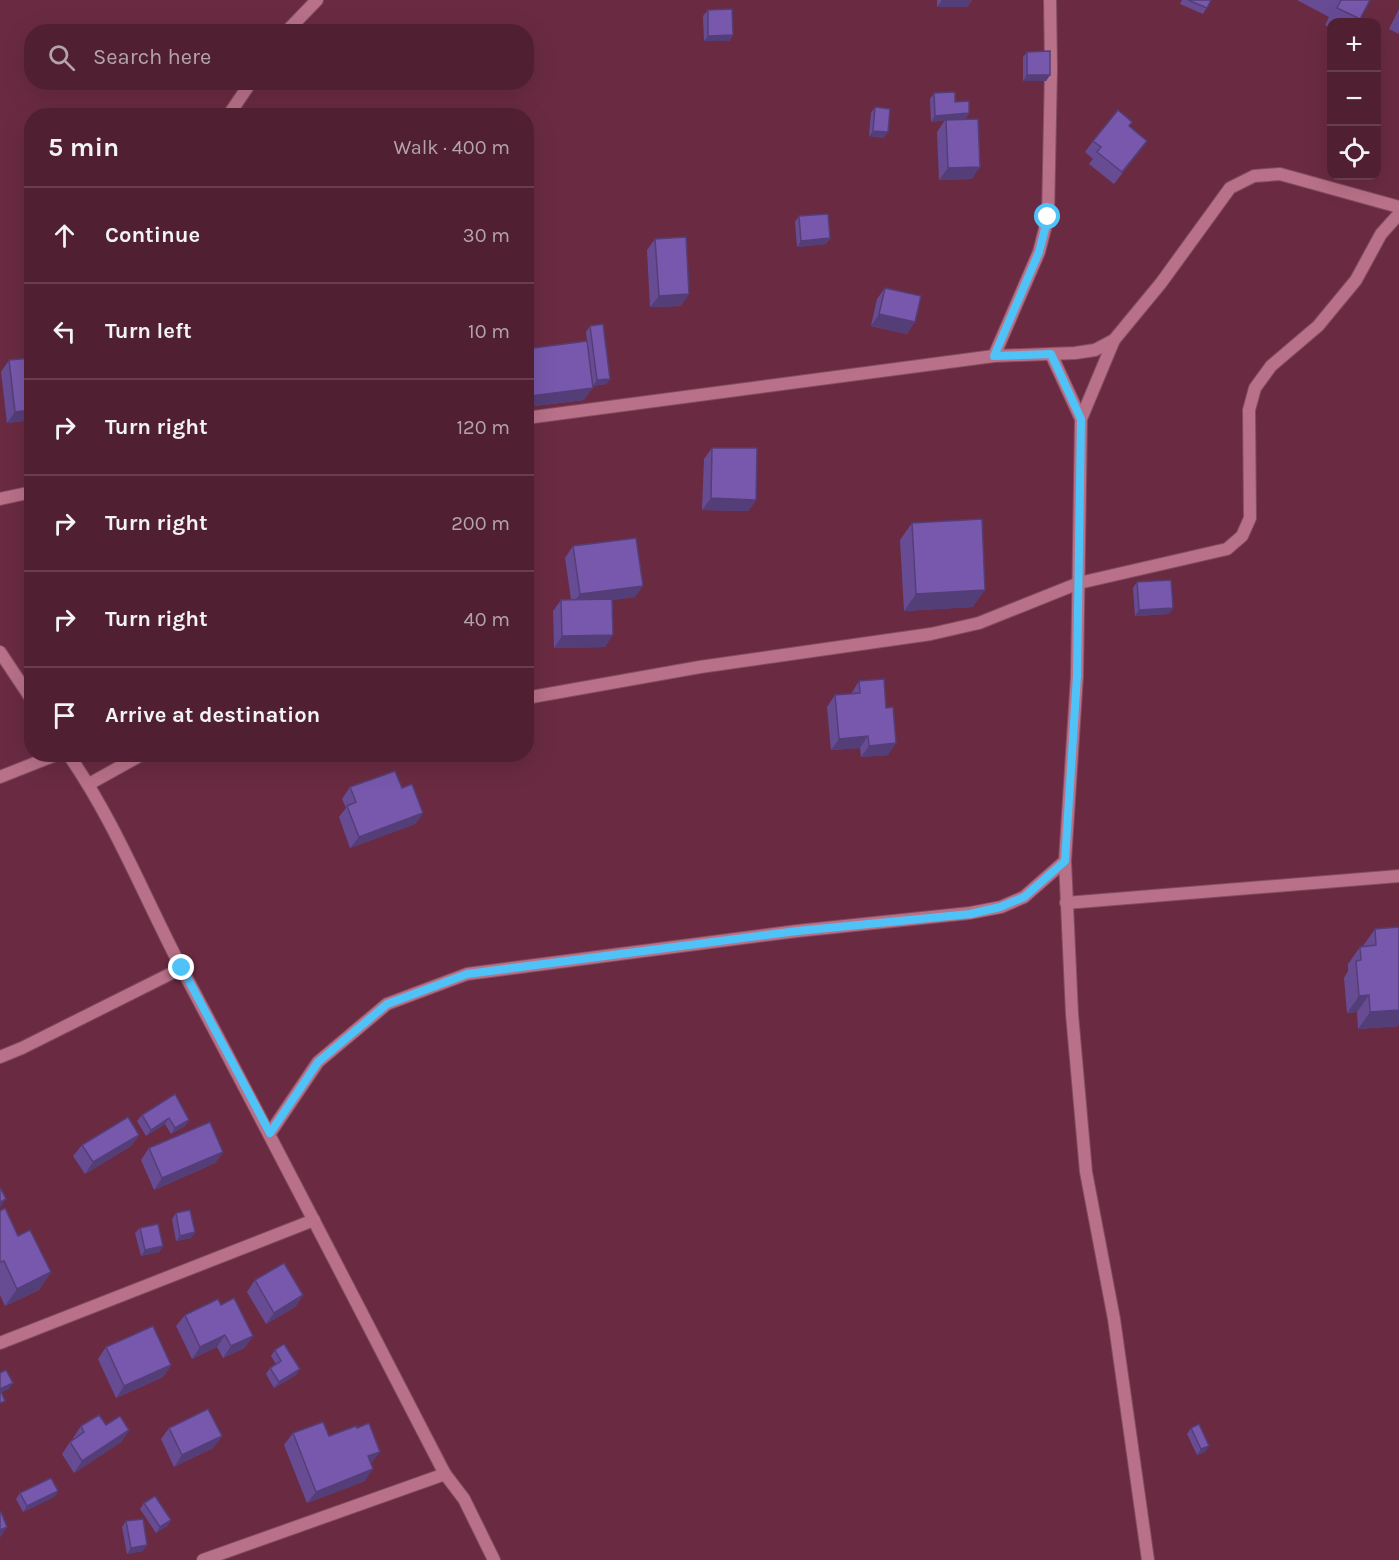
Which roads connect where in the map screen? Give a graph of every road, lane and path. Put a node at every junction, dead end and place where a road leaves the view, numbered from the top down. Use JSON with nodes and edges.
{"nodes":[{"id":1,"x":317,"y":0,"type":"edge"},
{"id":2,"x":1050,"y":0,"type":"edge"},
{"id":3,"x":294,"y":24,"type":"edge"},
{"id":4,"x":246,"y":90,"type":"edge"},
{"id":5,"x":233,"y":108,"type":"edge"},
{"id":6,"x":1399,"y":207,"type":"edge"},
{"id":7,"x":1399,"y":214,"type":"edge"},
{"id":8,"x":1114,"y":340,"type":"junction"},
{"id":9,"x":1051,"y":354,"type":"junction"},
{"id":10,"x":994,"y":356,"type":"junction"},
{"id":11,"x":534,"y":417,"type":"edge"},
{"id":12,"x":1081,"y":419,"type":"junction"},
{"id":13,"x":24,"y":494,"type":"edge"},
{"id":14,"x":0,"y":500,"type":"edge"},
{"id":15,"x":1079,"y":583,"type":"junction"},
{"id":16,"x":0,"y":652,"type":"edge"},
{"id":17,"x":24,"y":688,"type":"edge"},
{"id":18,"x":534,"y":697,"type":"edge"},
{"id":19,"x":38,"y":762,"type":"edge"},
{"id":20,"x":74,"y":762,"type":"edge"},
{"id":21,"x":129,"y":762,"type":"edge"},
{"id":22,"x":0,"y":777,"type":"edge"},
{"id":23,"x":89,"y":784,"type":"junction"},
{"id":24,"x":1065,"y":861,"type":"junction"},
{"id":25,"x":1399,"y":876,"type":"edge"},
{"id":26,"x":1066,"y":903,"type":"junction"},
{"id":27,"x":182,"y":968,"type":"junction"},
{"id":28,"x":0,"y":1057,"type":"edge"},
{"id":29,"x":270,"y":1133,"type":"junction"},
{"id":30,"x":314,"y":1220,"type":"junction"},
{"id":31,"x":0,"y":1342,"type":"edge"},
{"id":32,"x":445,"y":1474,"type":"junction"},
{"id":33,"x":203,"y":1560,"type":"edge"},
{"id":34,"x":494,"y":1560,"type":"edge"},
{"id":35,"x":1148,"y":1560,"type":"edge"}],
"edges":[{"from":1,"to":3,"type":"street"},
{"from":2,"to":10,"type":"street"},
{"from":4,"to":5,"type":"street"},
{"from":6,"to":8,"type":"street"},
{"from":7,"to":15,"type":"street"},
{"from":8,"to":9,"type":"street"},
{"from":8,"to":12,"type":"street"},
{"from":9,"to":10,"type":"street"},
{"from":9,"to":12,"type":"street"},
{"from":10,"to":11,"type":"street"},
{"from":12,"to":15,"type":"street"},
{"from":13,"to":14,"type":"street"},
{"from":15,"to":18,"type":"street"},
{"from":15,"to":24,"type":"street"},
{"from":16,"to":17,"type":"street"},
{"from":19,"to":22,"type":"street"},
{"from":20,"to":23,"type":"street"},
{"from":21,"to":23,"type":"street"},
{"from":23,"to":27,"type":"street"},
{"from":24,"to":26,"type":"street"},
{"from":24,"to":29,"type":"street"},
{"from":25,"to":26,"type":"street"},
{"from":26,"to":35,"type":"street"},
{"from":27,"to":28,"type":"street"},
{"from":27,"to":29,"type":"street"},
{"from":29,"to":30,"type":"street"},
{"from":30,"to":31,"type":"street"},
{"from":30,"to":32,"type":"street"},
{"from":32,"to":33,"type":"street"},
{"from":32,"to":34,"type":"street"}]}
